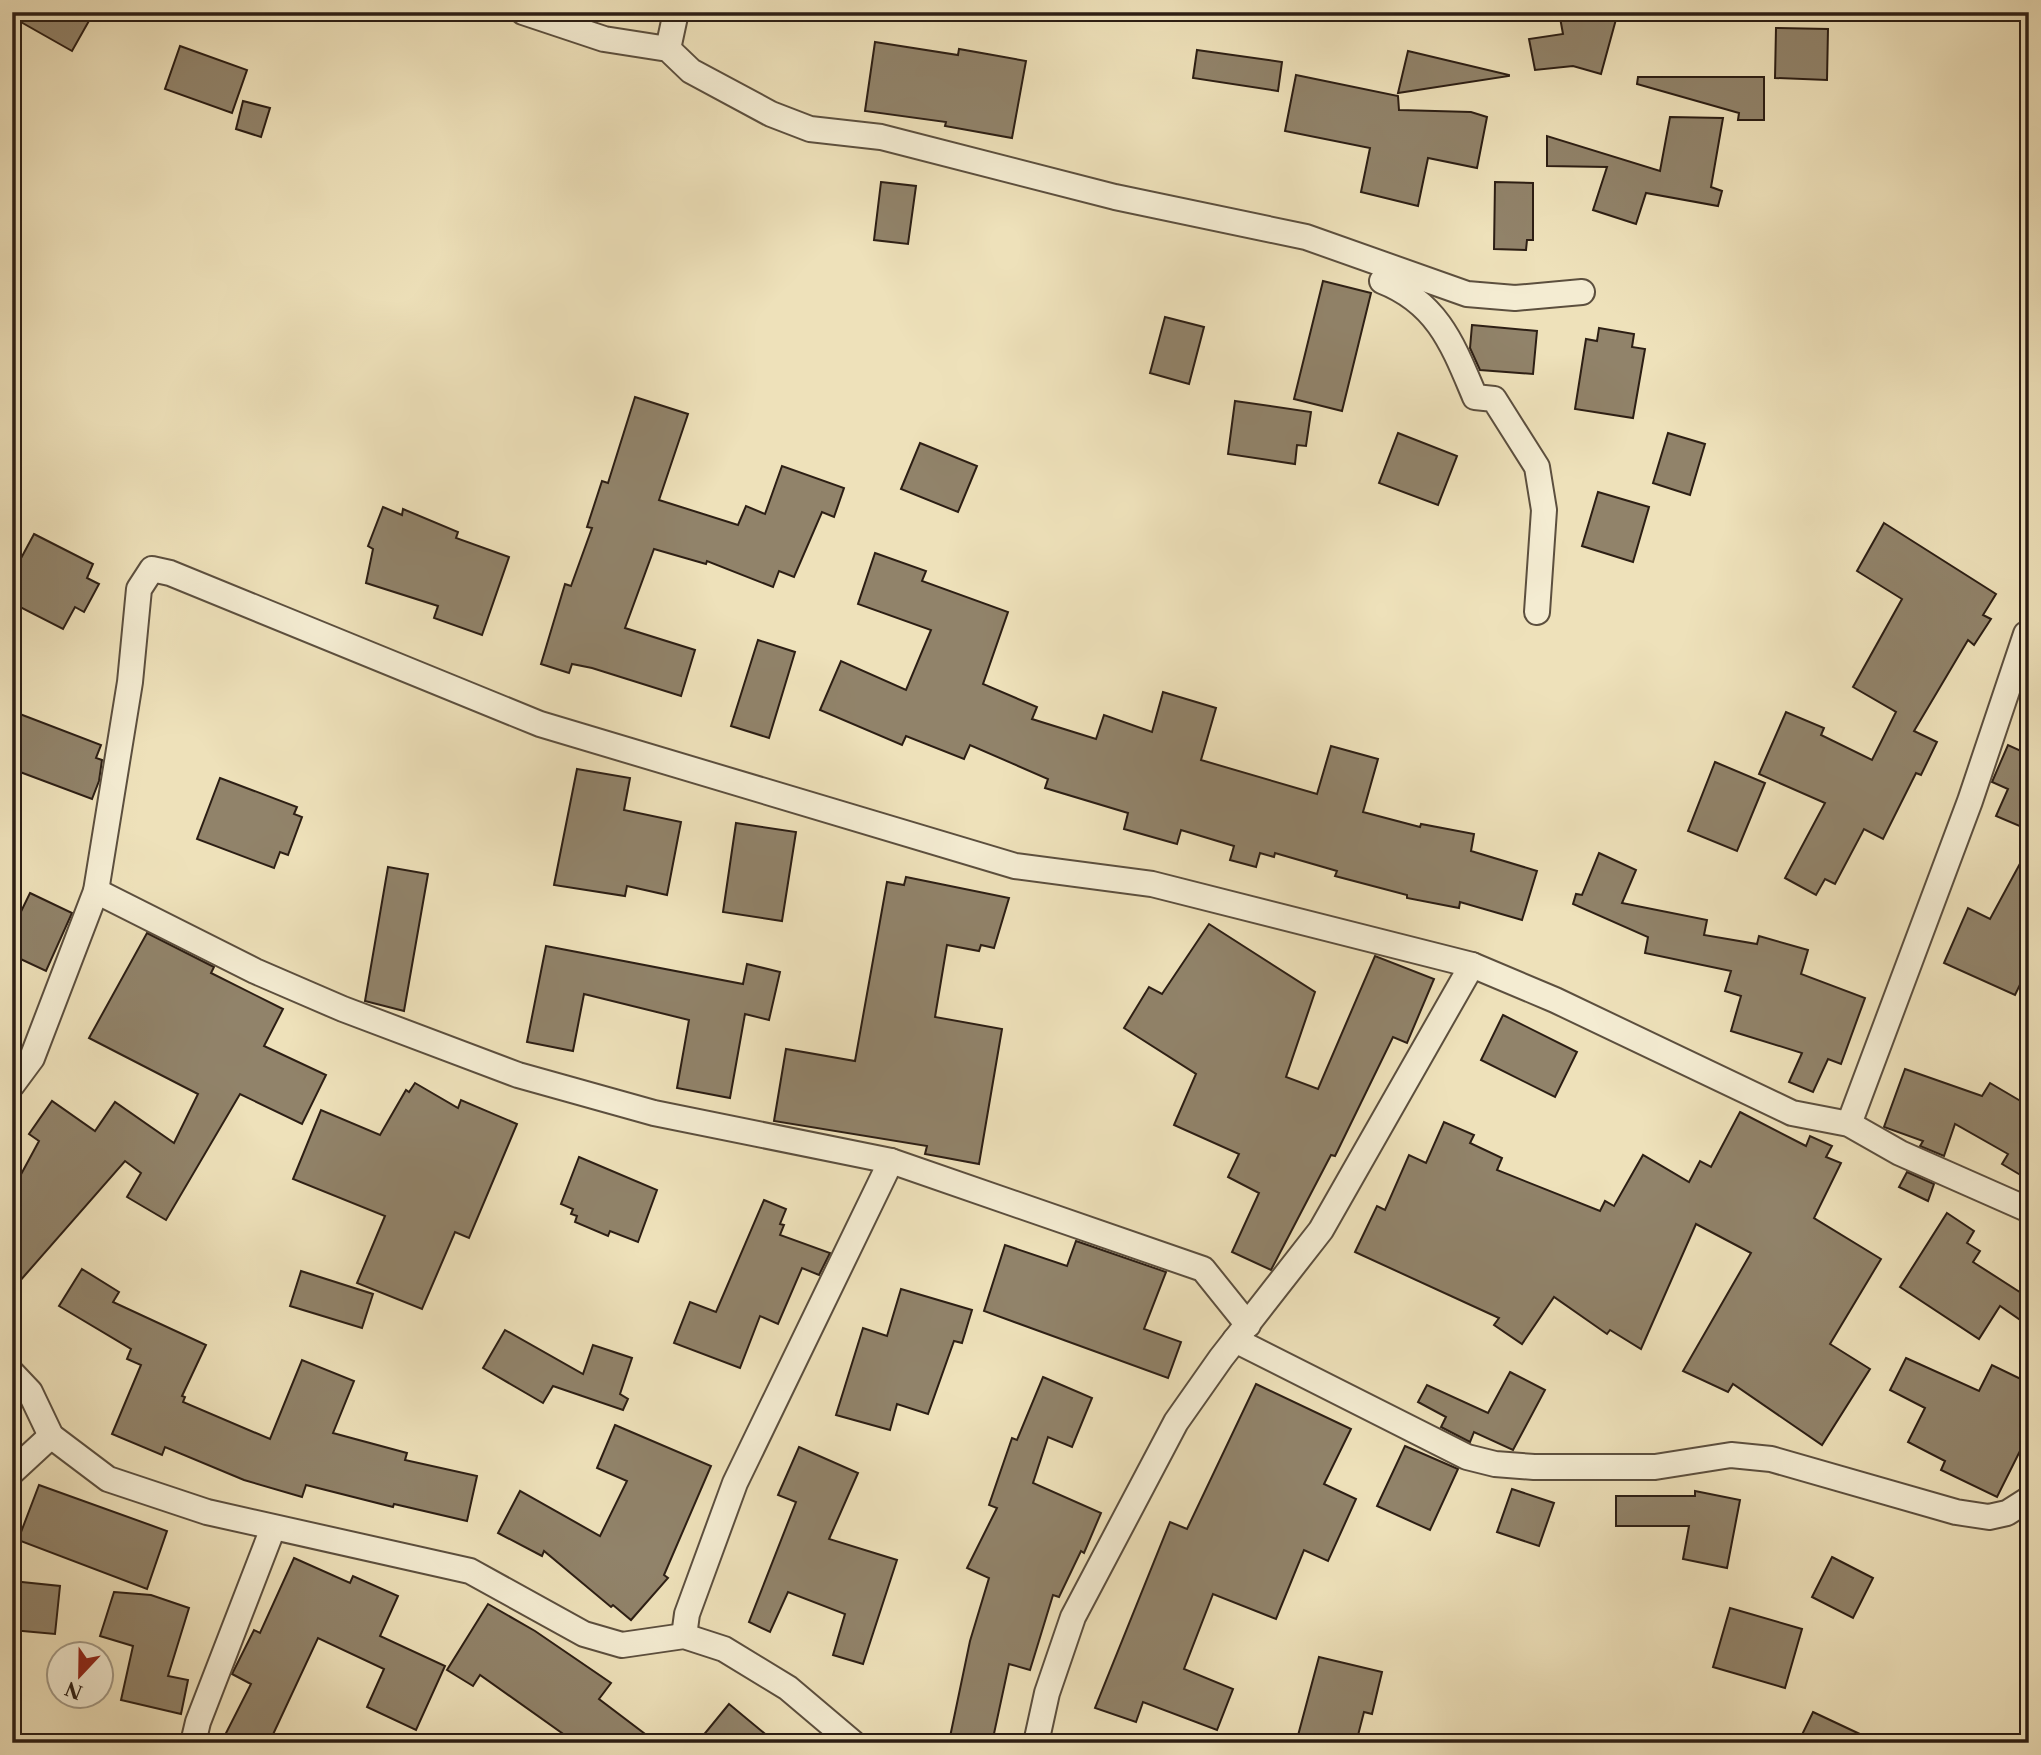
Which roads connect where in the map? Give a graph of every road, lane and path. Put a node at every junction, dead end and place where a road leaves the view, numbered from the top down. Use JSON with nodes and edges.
{"nodes":[{"id":1,"x":523,"y":12,"type":"edge"},
{"id":2,"x":676,"y":12,"type":"edge"},
{"id":3,"x":668,"y":49,"type":"junction"},
{"id":4,"x":1365,"y":258,"type":"junction"},
{"id":5,"x":1582,"y":292,"type":"dead end"},
{"id":6,"x":1537,"y":612,"type":"dead end"},
{"id":7,"x":2026,"y":634,"type":"dead end"},
{"id":8,"x":96,"y":891,"type":"junction"},
{"id":9,"x":1472,"y":965,"type":"junction"},
{"id":10,"x":12,"y":1085,"type":"edge"},
{"id":11,"x":1849,"y":1124,"type":"junction"},
{"id":12,"x":891,"y":1161,"type":"junction"},
{"id":13,"x":2029,"y":1210,"type":"edge"},
{"id":14,"x":1241,"y":1333,"type":"junction"},
{"id":15,"x":12,"y":1373,"type":"edge"},
{"id":16,"x":51,"y":1436,"type":"junction"},
{"id":17,"x":12,"y":1472,"type":"edge"},
{"id":18,"x":2029,"y":1499,"type":"edge"},
{"id":19,"x":272,"y":1528,"type":"junction"},
{"id":20,"x":684,"y":1636,"type":"junction"},
{"id":21,"x":193,"y":1743,"type":"edge"},
{"id":22,"x":853,"y":1743,"type":"edge"},
{"id":23,"x":1037,"y":1743,"type":"edge"}],
"edges":[{"from":1,"to":3,"type":"street"},
{"from":2,"to":3,"type":"street"},
{"from":3,"to":4,"type":"street"},
{"from":4,"to":5,"type":"street"},
{"from":4,"to":6,"type":"street"},
{"from":7,"to":11,"type":"street"},
{"from":8,"to":9,"type":"street"},
{"from":8,"to":10,"type":"street"},
{"from":8,"to":12,"type":"street"},
{"from":9,"to":11,"type":"street"},
{"from":9,"to":14,"type":"street"},
{"from":11,"to":13,"type":"street"},
{"from":12,"to":14,"type":"street"},
{"from":12,"to":20,"type":"street"},
{"from":14,"to":18,"type":"street"},
{"from":14,"to":23,"type":"street"},
{"from":15,"to":16,"type":"street"},
{"from":16,"to":17,"type":"street"},
{"from":16,"to":19,"type":"street"},
{"from":19,"to":20,"type":"street"},
{"from":19,"to":21,"type":"street"},
{"from":20,"to":22,"type":"street"}]}
